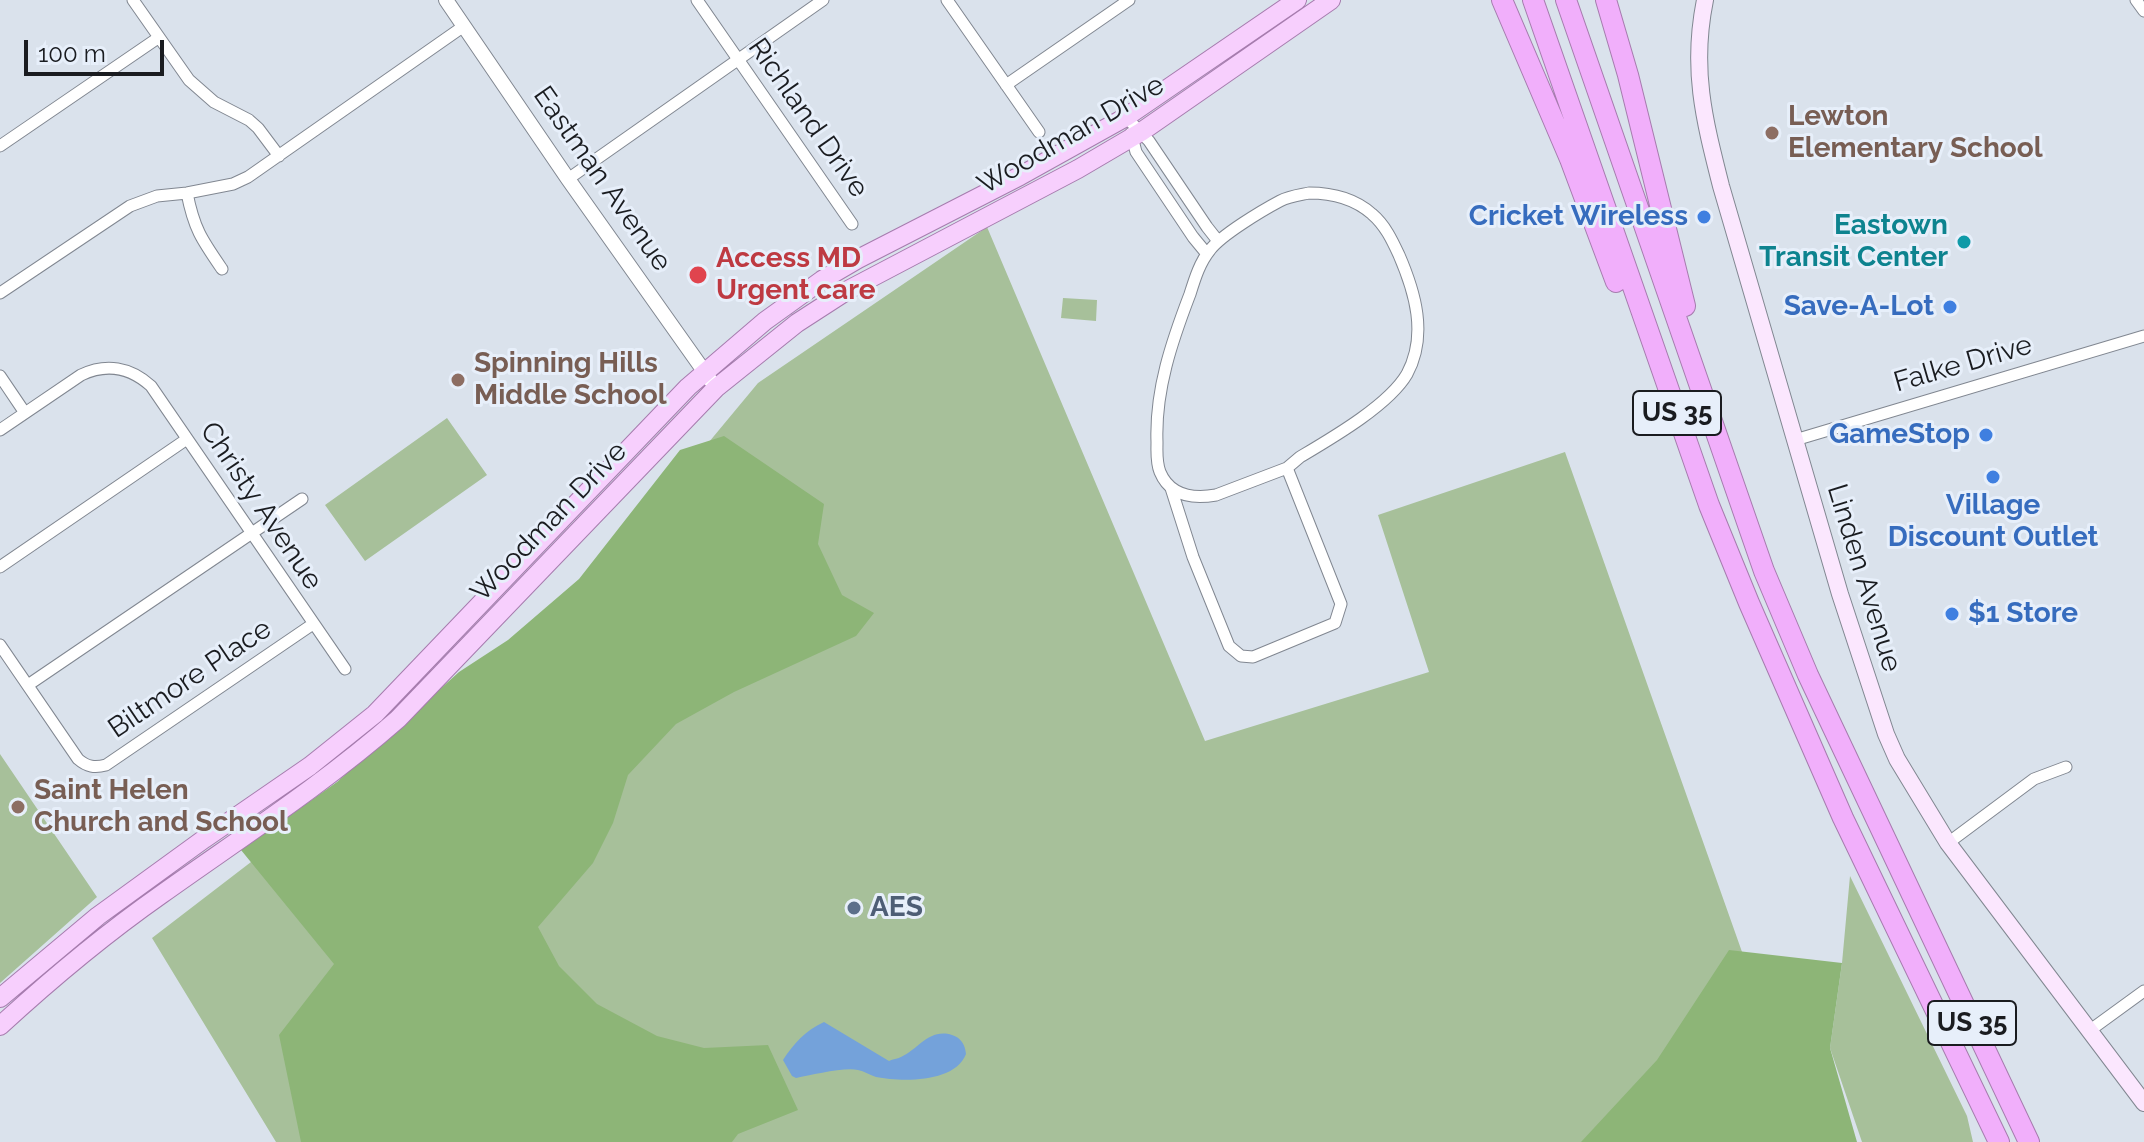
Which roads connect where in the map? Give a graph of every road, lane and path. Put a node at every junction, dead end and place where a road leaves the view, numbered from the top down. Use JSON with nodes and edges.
{"nodes":[{"id":1,"x":133,"y":0,"type":"edge"},
{"id":2,"x":446,"y":0,"type":"edge"},
{"id":3,"x":697,"y":0,"type":"edge"},
{"id":4,"x":823,"y":0,"type":"edge"},
{"id":5,"x":947,"y":0,"type":"edge"},
{"id":6,"x":1297,"y":0,"type":"edge"},
{"id":7,"x":1331,"y":0,"type":"edge"},
{"id":8,"x":1502,"y":0,"type":"edge"},
{"id":9,"x":1533,"y":0,"type":"edge"},
{"id":10,"x":1566,"y":0,"type":"edge"},
{"id":11,"x":1606,"y":0,"type":"edge"},
{"id":12,"x":1705,"y":0,"type":"edge"},
{"id":13,"x":2136,"y":0,"type":"edge"},
{"id":14,"x":1122,"y":2,"type":"edge"},
{"id":15,"x":2144,"y":11,"type":"edge"},
{"id":16,"x":464,"y":26,"type":"junction"},
{"id":17,"x":158,"y":38,"type":"junction"},
{"id":18,"x":739,"y":60,"type":"junction"},
{"id":19,"x":1006,"y":85,"type":"junction"},
{"id":20,"x":1126,"y":117,"type":"junction"},
{"id":21,"x":1039,"y":132,"type":"dead end"},
{"id":22,"x":1136,"y":135,"type":"junction"},
{"id":23,"x":0,"y":146,"type":"edge"},
{"id":24,"x":279,"y":156,"type":"junction"},
{"id":25,"x":568,"y":179,"type":"junction"},
{"id":26,"x":187,"y":193,"type":"junction"},
{"id":27,"x":852,"y":224,"type":"dead end"},
{"id":28,"x":1218,"y":241,"type":"junction"},
{"id":29,"x":1207,"y":254,"type":"junction"},
{"id":30,"x":222,"y":269,"type":"dead end"},
{"id":31,"x":0,"y":293,"type":"edge"},
{"id":32,"x":2144,"y":336,"type":"edge"},
{"id":33,"x":703,"y":372,"type":"junction"},
{"id":34,"x":0,"y":376,"type":"edge"},
{"id":35,"x":716,"y":388,"type":"junction"},
{"id":36,"x":1708,"y":407,"type":"junction"},
{"id":37,"x":25,"y":413,"type":"junction"},
{"id":38,"x":0,"y":430,"type":"edge"},
{"id":39,"x":187,"y":439,"type":"junction"},
{"id":40,"x":1795,"y":440,"type":"junction"},
{"id":41,"x":1287,"y":468,"type":"junction"},
{"id":42,"x":1171,"y":488,"type":"junction"},
{"id":43,"x":302,"y":499,"type":"dead end"},
{"id":44,"x":1709,"y":505,"type":"junction"},
{"id":45,"x":251,"y":533,"type":"junction"},
{"id":46,"x":0,"y":567,"type":"edge"},
{"id":47,"x":313,"y":624,"type":"junction"},
{"id":48,"x":0,"y":645,"type":"edge"},
{"id":49,"x":345,"y":669,"type":"dead end"},
{"id":50,"x":28,"y":685,"type":"junction"},
{"id":51,"x":2066,"y":767,"type":"dead end"},
{"id":52,"x":1948,"y":843,"type":"junction"},
{"id":53,"x":2144,"y":991,"type":"edge"},
{"id":54,"x":0,"y":998,"type":"edge"},
{"id":55,"x":2,"y":1020,"type":"edge"},
{"id":56,"x":2089,"y":1031,"type":"junction"},
{"id":57,"x":2144,"y":1103,"type":"edge"},
{"id":58,"x":1999,"y":1142,"type":"edge"},
{"id":59,"x":2029,"y":1142,"type":"edge"}],
"edges":[{"from":1,"to":17,"type":"street"},
{"from":2,"to":16,"type":"street","name":"Eastman Avenue"},
{"from":3,"to":18,"type":"street","name":"Richland Drive"},
{"from":4,"to":18,"type":"street"},
{"from":5,"to":19,"type":"street"},
{"from":6,"to":20,"type":"main road","name":"Woodman Drive"},
{"from":7,"to":22,"type":"main road","name":"Woodman Drive"},
{"from":8,"to":44,"type":"highway"},
{"from":9,"to":44,"type":"highway","number":"US 35"},
{"from":10,"to":36,"type":"highway","number":"US 35"},
{"from":11,"to":36,"type":"highway"},
{"from":12,"to":40,"type":"main road","name":"Linden Avenue"},
{"from":13,"to":15,"type":"street"},
{"from":14,"to":19,"type":"street"},
{"from":16,"to":24,"type":"street"},
{"from":16,"to":25,"type":"street","name":"Eastman Avenue"},
{"from":17,"to":23,"type":"street"},
{"from":17,"to":24,"type":"street"},
{"from":18,"to":25,"type":"street"},
{"from":18,"to":27,"type":"street","name":"Richland Drive"},
{"from":19,"to":21,"type":"street"},
{"from":20,"to":22,"type":"street"},
{"from":20,"to":33,"type":"main road","name":"Woodman Drive"},
{"from":22,"to":28,"type":"street"},
{"from":22,"to":29,"type":"street"},
{"from":22,"to":35,"type":"main road","name":"Woodman Drive"},
{"from":24,"to":26,"type":"street"},
{"from":25,"to":33,"type":"street","name":"Eastman Avenue"},
{"from":26,"to":30,"type":"street"},
{"from":26,"to":31,"type":"street"},
{"from":28,"to":29,"type":"street"},
{"from":28,"to":41,"type":"street"},
{"from":29,"to":42,"type":"street"},
{"from":32,"to":40,"type":"street","name":"Falke Drive"},
{"from":33,"to":35,"type":"street","name":"Eastman Avenue"},
{"from":33,"to":54,"type":"main road","name":"Woodman Drive"},
{"from":34,"to":37,"type":"street"},
{"from":35,"to":55,"type":"main road","name":"Woodman Drive"},
{"from":36,"to":59,"type":"highway","number":"US 35"},
{"from":37,"to":38,"type":"street"},
{"from":37,"to":39,"type":"street","name":"Christy Avenue"},
{"from":39,"to":45,"type":"street","name":"Christy Avenue"},
{"from":39,"to":46,"type":"street"},
{"from":40,"to":52,"type":"main road","name":"Linden Avenue"},
{"from":41,"to":42,"type":"street"},
{"from":41,"to":42,"type":"street"},
{"from":43,"to":45,"type":"street"},
{"from":44,"to":58,"type":"highway","number":"US 35"},
{"from":45,"to":47,"type":"street","name":"Christy Avenue"},
{"from":45,"to":50,"type":"street"},
{"from":47,"to":49,"type":"street","name":"Christy Avenue"},
{"from":47,"to":50,"type":"street","name":"Biltmore Place"},
{"from":48,"to":50,"type":"street"},
{"from":51,"to":52,"type":"street"},
{"from":52,"to":56,"type":"main road","name":"Linden Avenue"},
{"from":53,"to":56,"type":"street"},
{"from":56,"to":57,"type":"main road","name":"Linden Avenue"}]}
